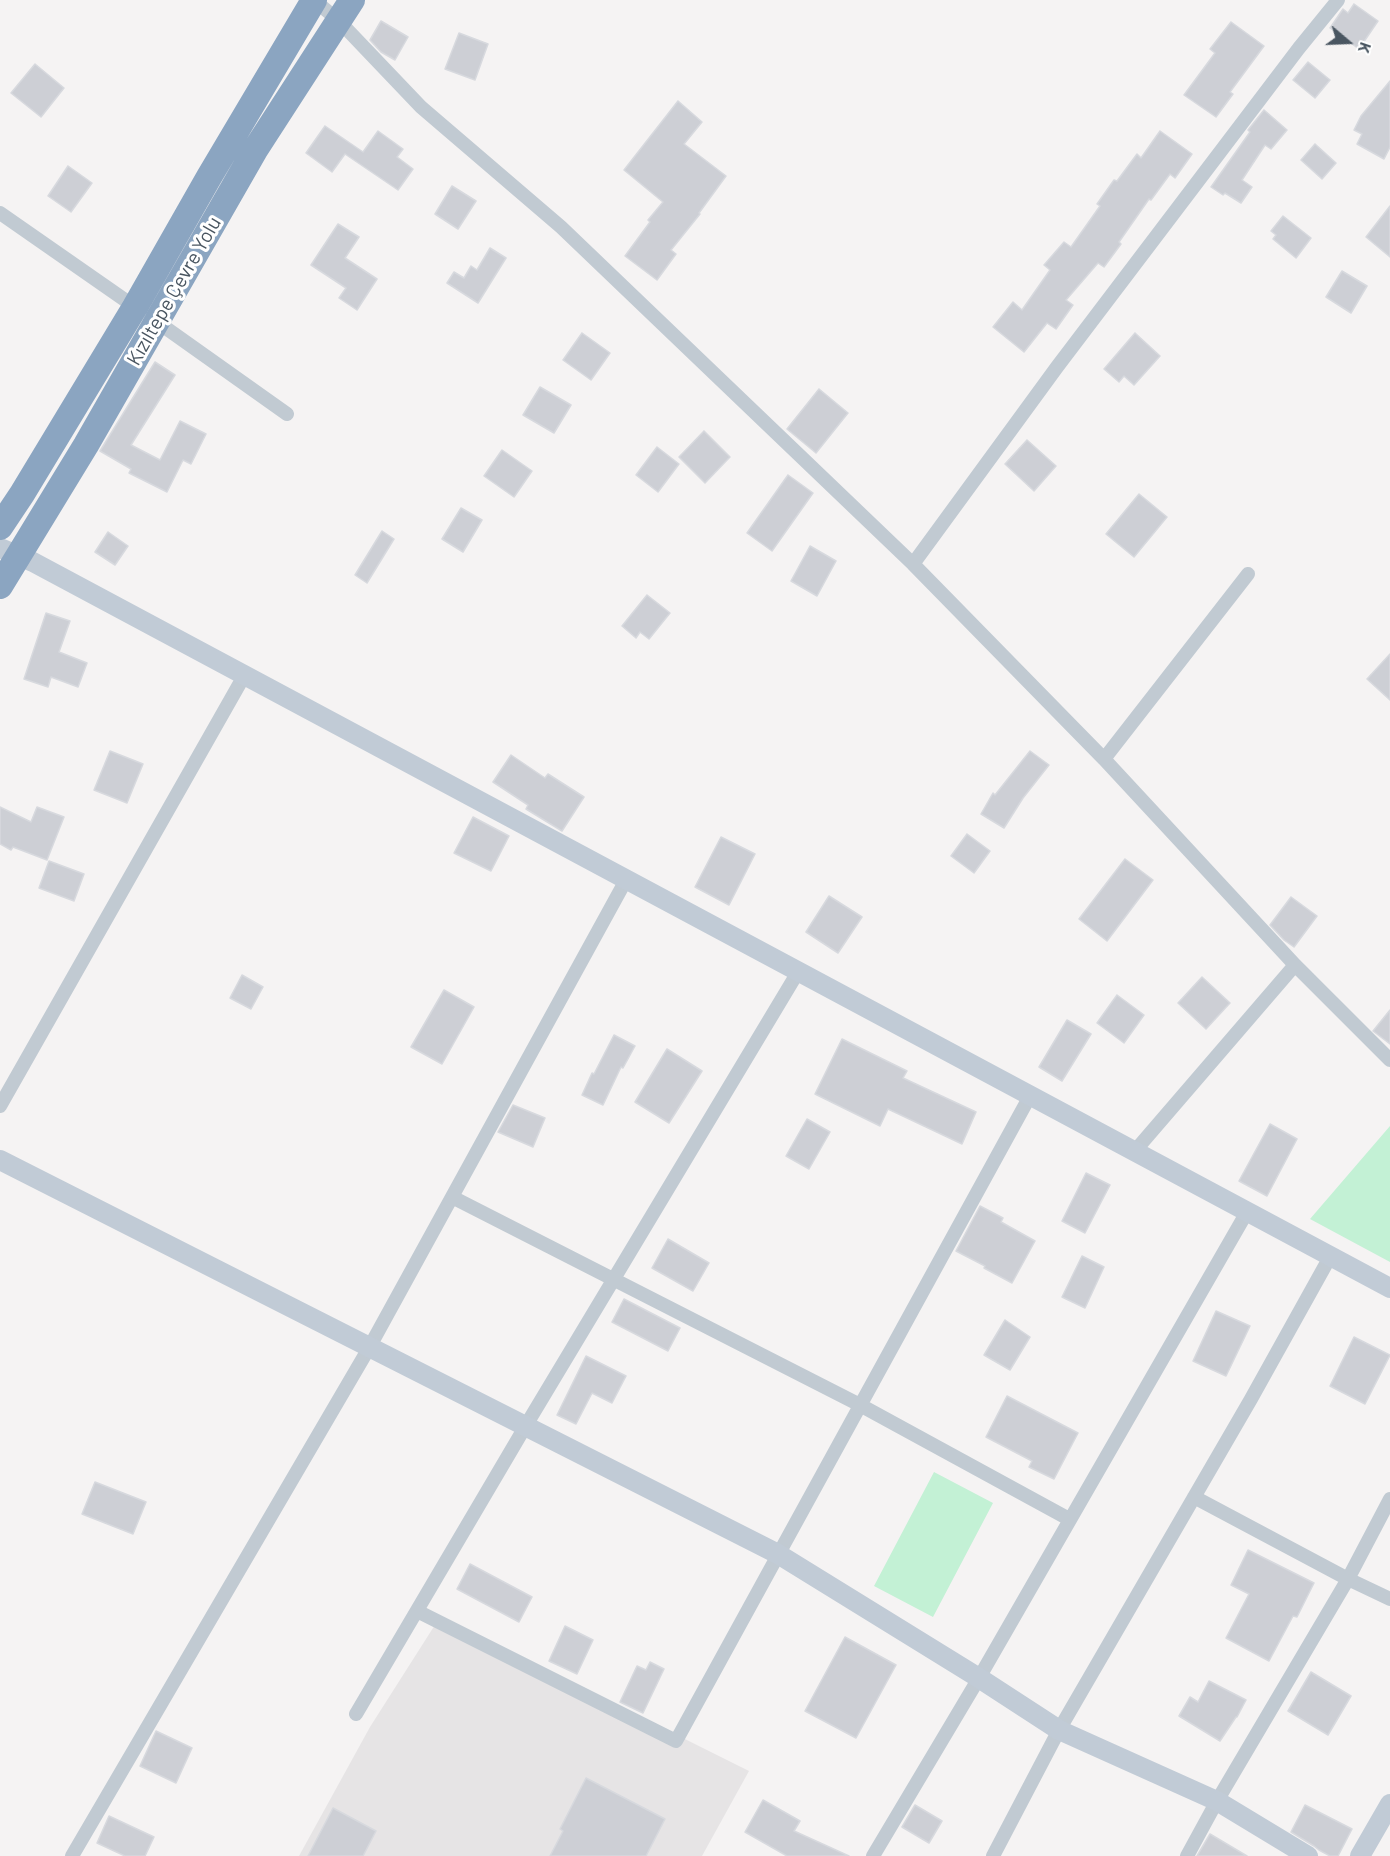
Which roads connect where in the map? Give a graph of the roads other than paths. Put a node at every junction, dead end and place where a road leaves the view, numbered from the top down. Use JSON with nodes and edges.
{"nodes":[{"id":1,"x":314,"y":0,"type":"edge"},
{"id":2,"x":1338,"y":0,"type":"edge"},
{"id":3,"x":346,"y":11,"type":"edge"},
{"id":4,"x":0,"y":213,"type":"edge"},
{"id":5,"x":146,"y":314,"type":"junction"},
{"id":6,"x":287,"y":414,"type":"dead end"},
{"id":7,"x":0,"y":526,"type":"edge"},
{"id":8,"x":9,"y":552,"type":"edge"},
{"id":9,"x":913,"y":564,"type":"junction"},
{"id":10,"x":1248,"y":574,"type":"dead end"},
{"id":11,"x":0,"y":586,"type":"edge"},
{"id":12,"x":244,"y":676,"type":"junction"},
{"id":13,"x":1104,"y":759,"type":"junction"},
{"id":14,"x":626,"y":880,"type":"junction"},
{"id":15,"x":1295,"y":965,"type":"junction"},
{"id":16,"x":798,"y":972,"type":"junction"},
{"id":17,"x":1390,"y":1060,"type":"edge"},
{"id":18,"x":1030,"y":1096,"type":"junction"},
{"id":19,"x":0,"y":1106,"type":"edge"},
{"id":20,"x":1134,"y":1152,"type":"junction"},
{"id":21,"x":0,"y":1160,"type":"edge"},
{"id":22,"x":452,"y":1197,"type":"junction"},
{"id":23,"x":1246,"y":1212,"type":"junction"},
{"id":24,"x":1330,"y":1257,"type":"junction"},
{"id":25,"x":614,"y":1278,"type":"junction"},
{"id":26,"x":1390,"y":1288,"type":"edge"},
{"id":27,"x":369,"y":1348,"type":"junction"},
{"id":28,"x":860,"y":1405,"type":"junction"},
{"id":29,"x":525,"y":1427,"type":"junction"},
{"id":30,"x":1194,"y":1497,"type":"junction"},
{"id":31,"x":1390,"y":1499,"type":"edge"},
{"id":32,"x":1069,"y":1520,"type":"junction"},
{"id":33,"x":778,"y":1554,"type":"junction"},
{"id":34,"x":1348,"y":1579,"type":"junction"},
{"id":35,"x":1390,"y":1599,"type":"edge"},
{"id":36,"x":417,"y":1611,"type":"junction"},
{"id":37,"x":979,"y":1678,"type":"junction"},
{"id":38,"x":356,"y":1714,"type":"dead end"},
{"id":39,"x":1059,"y":1730,"type":"junction"},
{"id":40,"x":1217,"y":1801,"type":"junction"},
{"id":41,"x":1390,"y":1804,"type":"edge"},
{"id":42,"x":72,"y":1856,"type":"edge"},
{"id":43,"x":873,"y":1856,"type":"edge"},
{"id":44,"x":993,"y":1856,"type":"edge"},
{"id":45,"x":1187,"y":1856,"type":"edge"},
{"id":46,"x":1308,"y":1856,"type":"edge"},
{"id":47,"x":1360,"y":1856,"type":"edge"}],
"edges":[{"from":1,"to":3,"type":"street"},
{"from":1,"to":5,"type":"highway","name":"Kızıltepe Çevre Yolu"},
{"from":2,"to":9,"type":"street"},
{"from":3,"to":5,"type":"highway","name":"Kızıltepe Çevre Yolu"},
{"from":3,"to":9,"type":"street"},
{"from":4,"to":5,"type":"street"},
{"from":5,"to":6,"type":"street"},
{"from":5,"to":7,"type":"highway","name":"Kızıltepe Çevre Yolu"},
{"from":5,"to":8,"type":"highway","name":"Kızıltepe Çevre Yolu"},
{"from":8,"to":11,"type":"highway","name":"Kızıltepe Çevre Yolu"},
{"from":8,"to":12,"type":"street"},
{"from":9,"to":13,"type":"street"},
{"from":10,"to":13,"type":"street"},
{"from":12,"to":14,"type":"street"},
{"from":12,"to":19,"type":"street"},
{"from":13,"to":15,"type":"street"},
{"from":14,"to":16,"type":"street"},
{"from":14,"to":22,"type":"street"},
{"from":15,"to":17,"type":"street"},
{"from":15,"to":20,"type":"street"},
{"from":16,"to":18,"type":"street"},
{"from":16,"to":25,"type":"street"},
{"from":18,"to":20,"type":"street"},
{"from":18,"to":28,"type":"street"},
{"from":20,"to":23,"type":"street"},
{"from":21,"to":27,"type":"street"},
{"from":22,"to":25,"type":"street"},
{"from":22,"to":27,"type":"street"},
{"from":23,"to":24,"type":"street"},
{"from":23,"to":32,"type":"street"},
{"from":24,"to":26,"type":"street"},
{"from":24,"to":30,"type":"street"},
{"from":25,"to":28,"type":"street"},
{"from":25,"to":29,"type":"street"},
{"from":27,"to":29,"type":"street"},
{"from":27,"to":42,"type":"street"},
{"from":28,"to":32,"type":"street"},
{"from":28,"to":33,"type":"street"},
{"from":29,"to":33,"type":"street"},
{"from":29,"to":36,"type":"street"},
{"from":30,"to":34,"type":"street"},
{"from":30,"to":39,"type":"street"},
{"from":31,"to":34,"type":"street"},
{"from":32,"to":37,"type":"street"},
{"from":33,"to":36,"type":"street"},
{"from":33,"to":37,"type":"street"},
{"from":34,"to":35,"type":"street"},
{"from":34,"to":40,"type":"street"},
{"from":36,"to":38,"type":"street"},
{"from":37,"to":39,"type":"street"},
{"from":37,"to":43,"type":"street"},
{"from":39,"to":40,"type":"street"},
{"from":39,"to":44,"type":"street"},
{"from":40,"to":45,"type":"street"},
{"from":40,"to":46,"type":"street"},
{"from":41,"to":47,"type":"street"}]}
